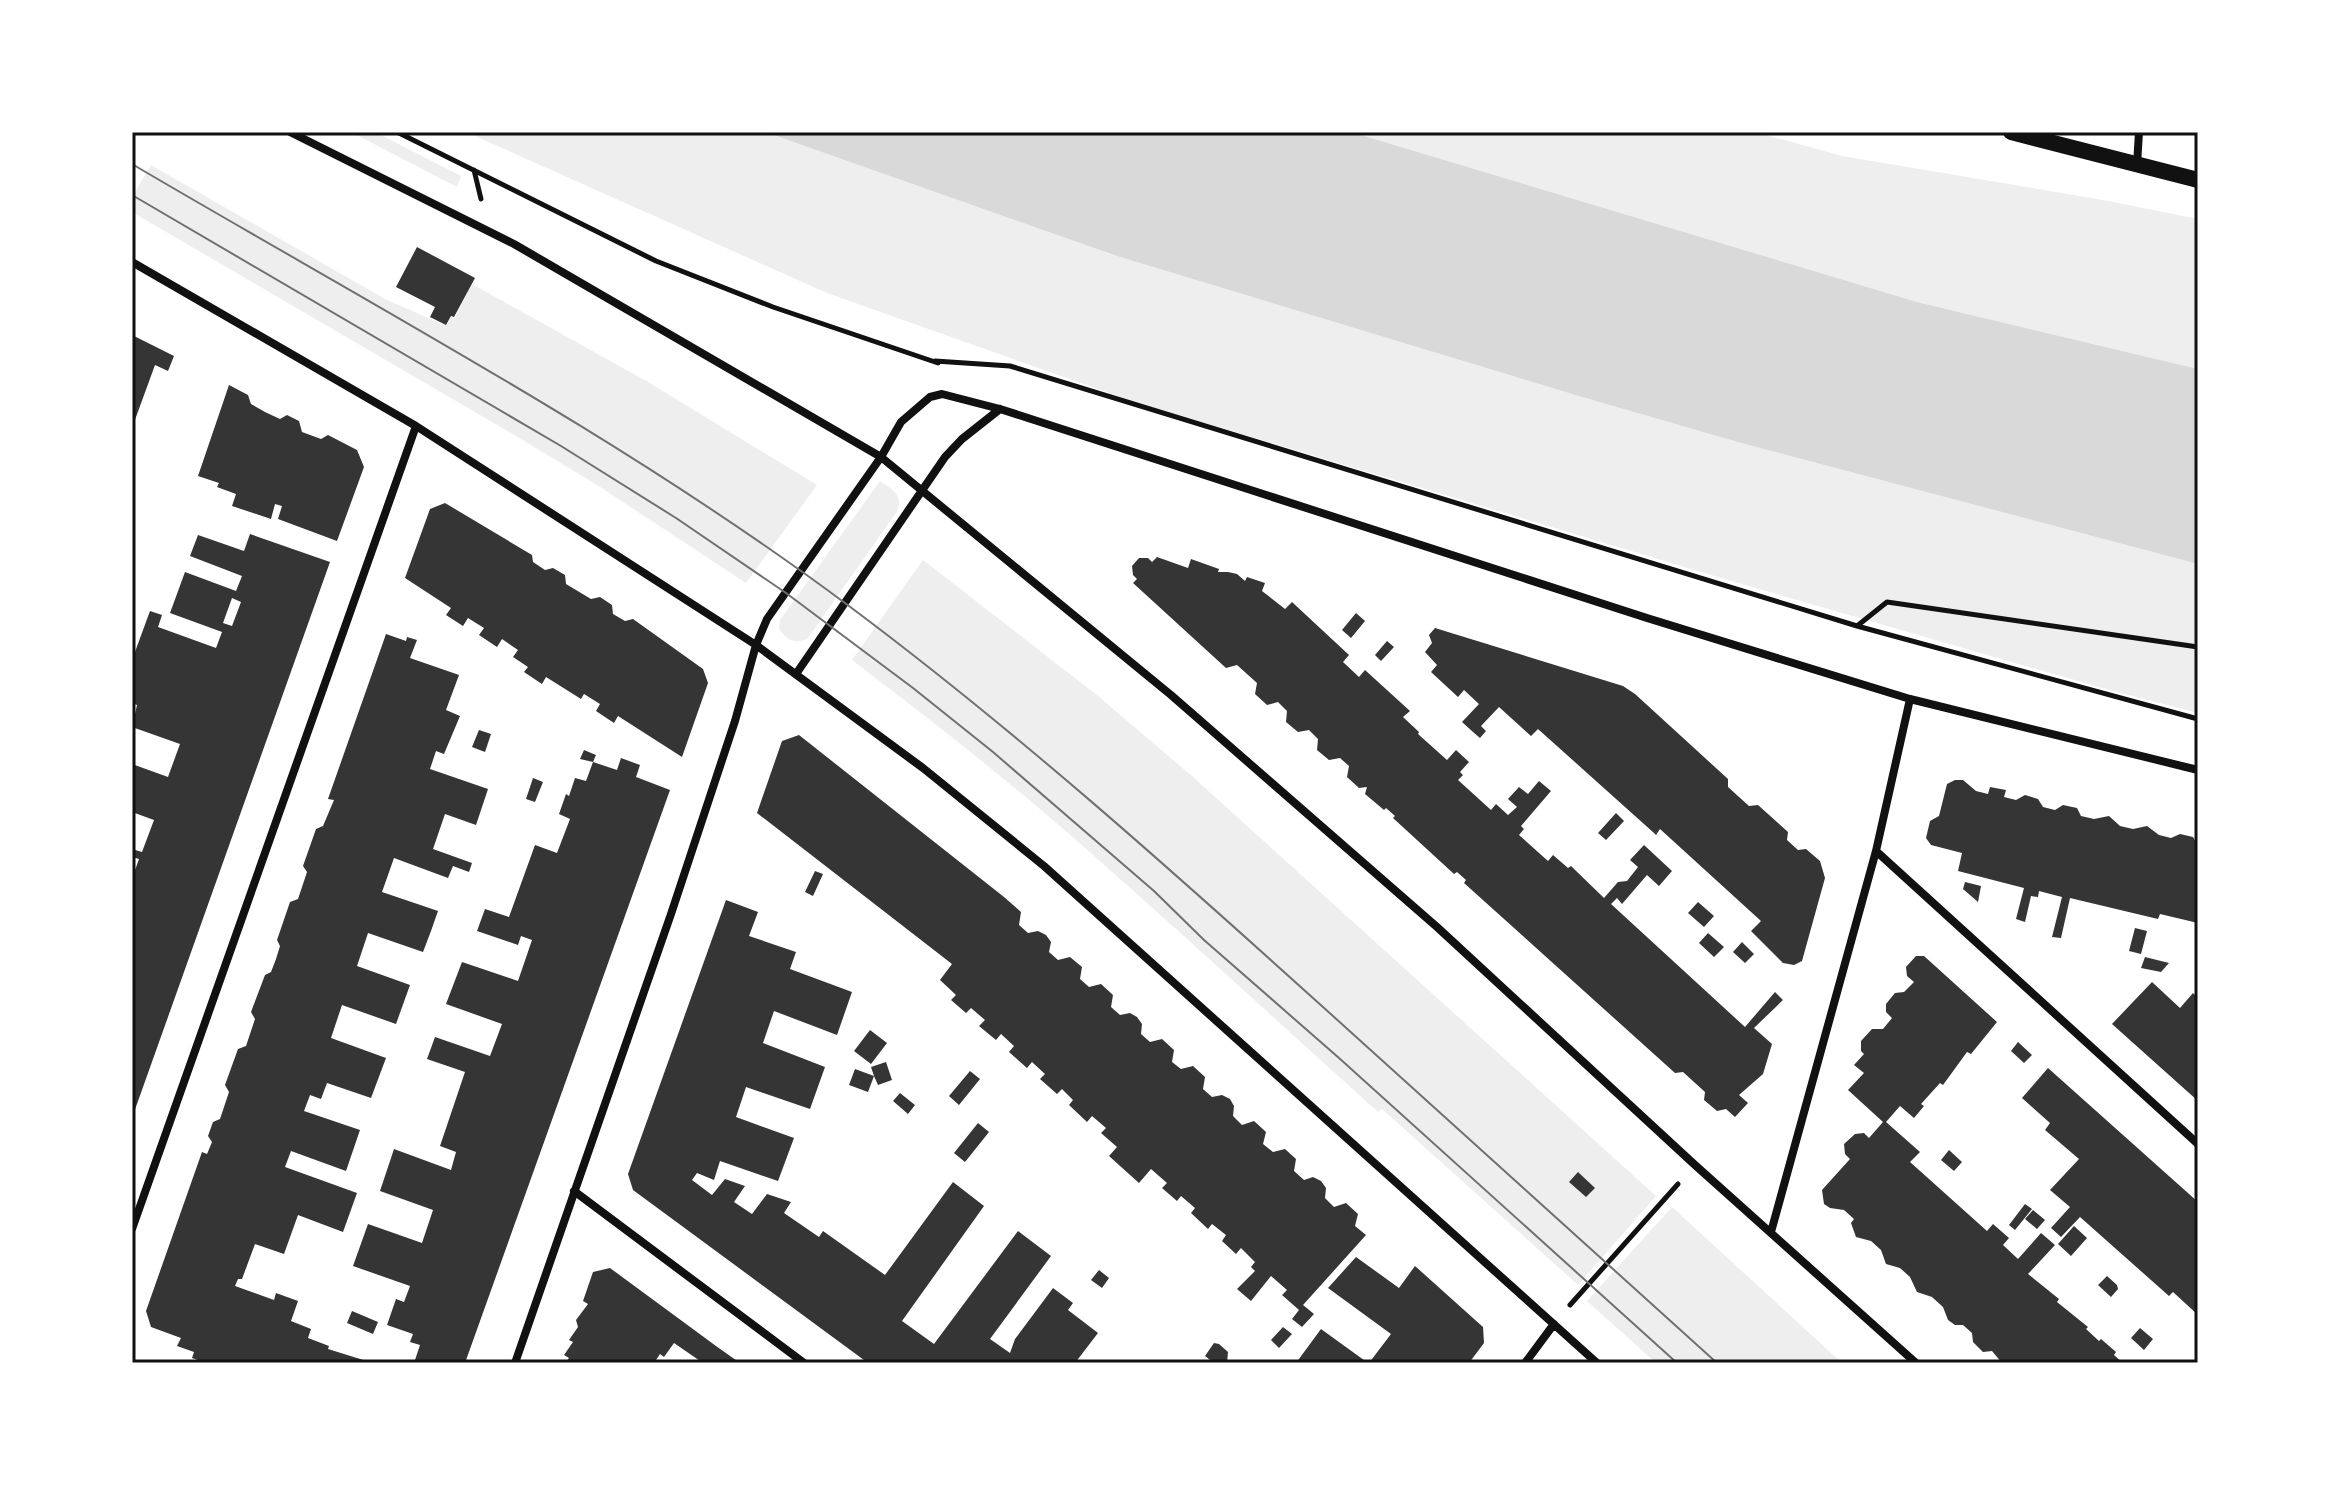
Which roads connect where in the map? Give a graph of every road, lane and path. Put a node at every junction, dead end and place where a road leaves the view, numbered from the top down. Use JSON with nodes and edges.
{"nodes":[{"id":1,"x":290,"y":132,"type":"edge"},
{"id":2,"x":397,"y":132,"type":"edge"},
{"id":3,"x":2011,"y":132,"type":"edge"},
{"id":4,"x":2139,"y":132,"type":"edge"},
{"id":5,"x":2137,"y":165,"type":"junction"},
{"id":6,"x":2198,"y":180,"type":"edge"},
{"id":7,"x":132,"y":262,"type":"edge"},
{"id":8,"x":935,"y":361,"type":"junction"},
{"id":9,"x":946,"y":369,"type":"dead end"},
{"id":10,"x":1000,"y":409,"type":"junction"},
{"id":11,"x":416,"y":426,"type":"junction"},
{"id":12,"x":881,"y":457,"type":"junction"},
{"id":13,"x":922,"y":491,"type":"junction"},
{"id":14,"x":1857,"y":626,"type":"junction"},
{"id":15,"x":756,"y":645,"type":"junction"},
{"id":16,"x":2198,"y":647,"type":"edge"},
{"id":17,"x":796,"y":674,"type":"junction"},
{"id":18,"x":1910,"y":699,"type":"junction"},
{"id":19,"x":2198,"y":719,"type":"edge"},
{"id":20,"x":2198,"y":770,"type":"edge"},
{"id":21,"x":1876,"y":851,"type":"junction"},
{"id":22,"x":2198,"y":1144,"type":"edge"},
{"id":23,"x":1695,"y":1165,"type":"junction"},
{"id":24,"x":574,"y":1191,"type":"junction"},
{"id":25,"x":132,"y":1229,"type":"edge"},
{"id":26,"x":1771,"y":1232,"type":"junction"},
{"id":27,"x":1554,"y":1324,"type":"junction"},
{"id":28,"x":515,"y":1363,"type":"edge"},
{"id":29,"x":804,"y":1363,"type":"edge"},
{"id":30,"x":1525,"y":1363,"type":"edge"},
{"id":31,"x":1597,"y":1363,"type":"edge"},
{"id":32,"x":1916,"y":1363,"type":"edge"}],
"edges":[{"from":1,"to":12,"type":"street"},
{"from":2,"to":8,"type":"path"},
{"from":3,"to":5,"type":"main road"},
{"from":4,"to":5,"type":"street"},
{"from":5,"to":6,"type":"main road"},
{"from":7,"to":11,"type":"street"},
{"from":8,"to":9,"type":"path"},
{"from":8,"to":14,"type":"path"},
{"from":10,"to":12,"type":"street"},
{"from":10,"to":13,"type":"street"},
{"from":10,"to":18,"type":"street"},
{"from":11,"to":15,"type":"street"},
{"from":11,"to":25,"type":"street"},
{"from":12,"to":13,"type":"street"},
{"from":12,"to":15,"type":"street"},
{"from":13,"to":17,"type":"street"},
{"from":13,"to":23,"type":"street"},
{"from":14,"to":16,"type":"path"},
{"from":14,"to":19,"type":"path"},
{"from":15,"to":17,"type":"street"},
{"from":15,"to":24,"type":"street"},
{"from":17,"to":27,"type":"street"},
{"from":18,"to":20,"type":"street"},
{"from":18,"to":21,"type":"street"},
{"from":21,"to":22,"type":"street"},
{"from":21,"to":26,"type":"street"},
{"from":23,"to":26,"type":"street"},
{"from":23,"to":27,"type":"path"},
{"from":24,"to":28,"type":"street"},
{"from":24,"to":29,"type":"street"},
{"from":26,"to":32,"type":"street"},
{"from":27,"to":30,"type":"street"},
{"from":27,"to":31,"type":"street"}]}
